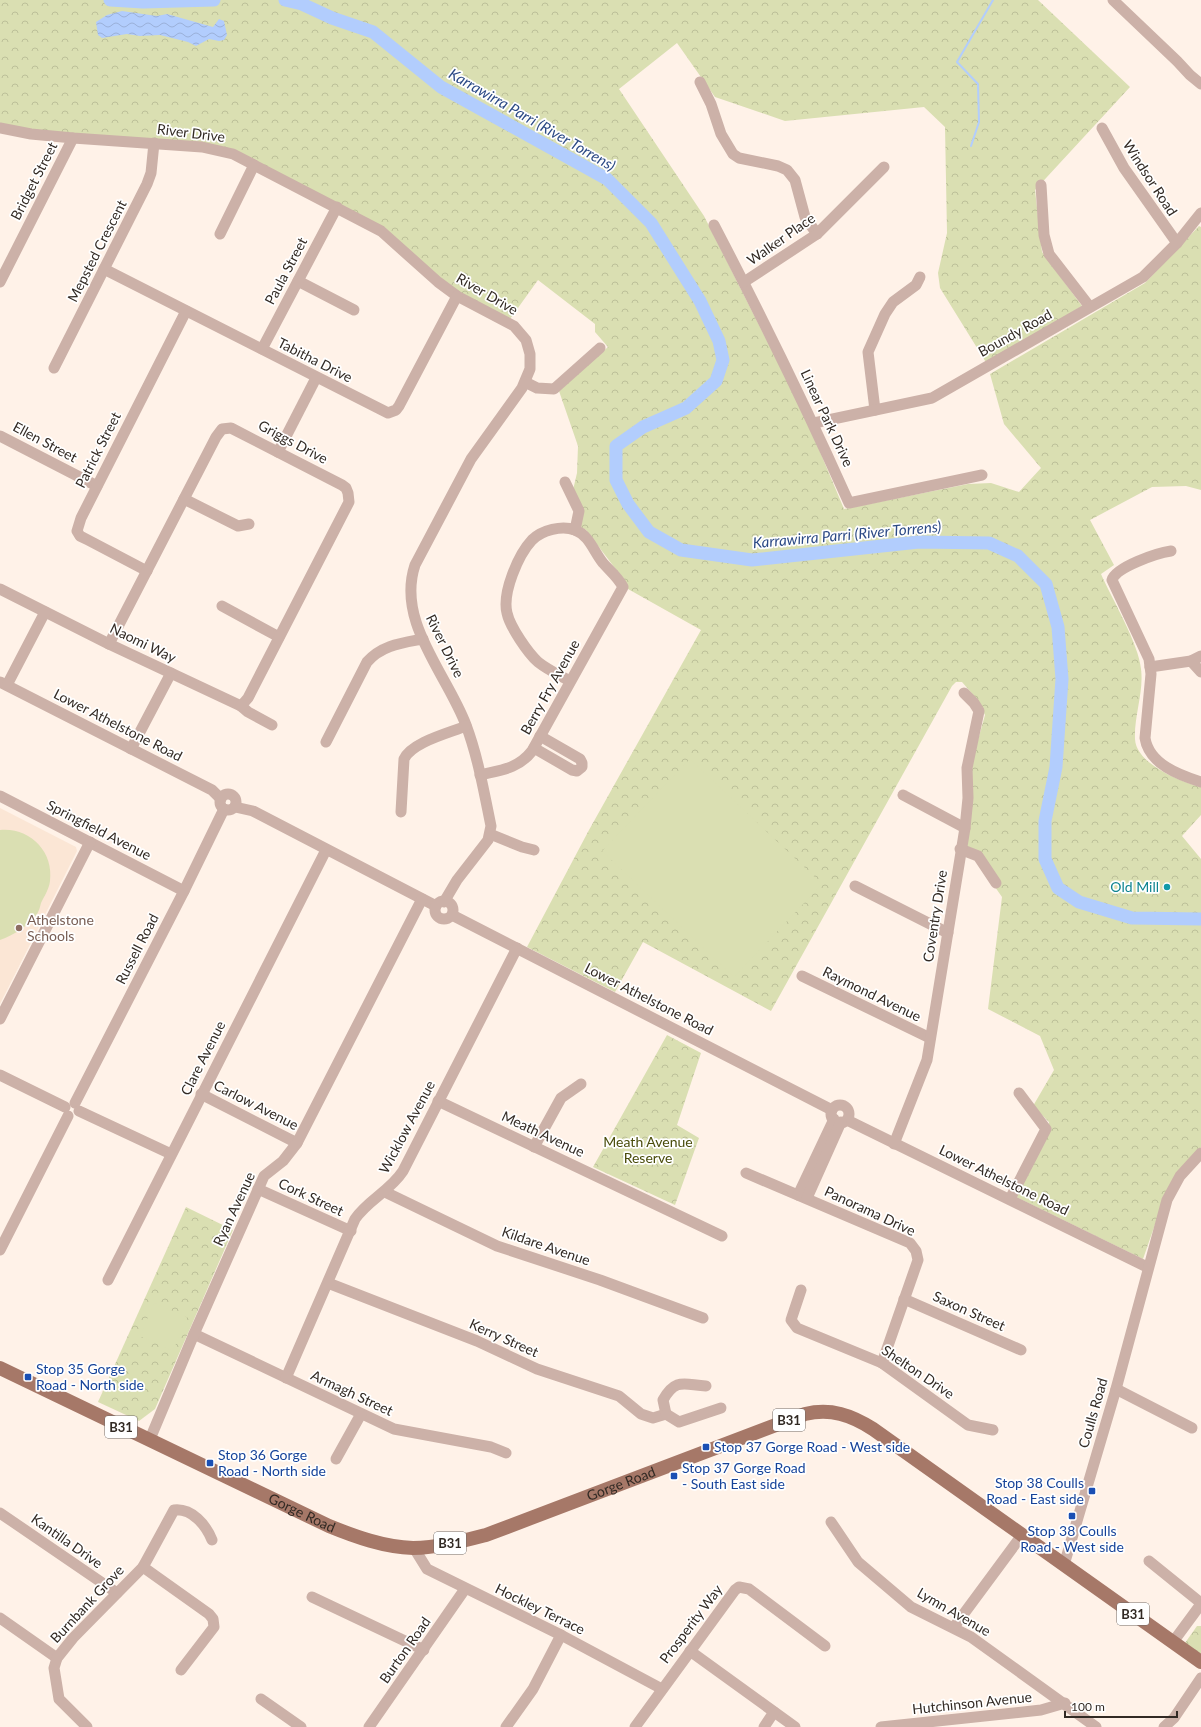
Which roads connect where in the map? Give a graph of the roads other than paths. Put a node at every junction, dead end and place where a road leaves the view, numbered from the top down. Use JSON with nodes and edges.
{"nodes":[{"id":1,"x":1113,"y":0,"type":"edge"},
{"id":2,"x":700,"y":82,"type":"dead end"},
{"id":3,"x":1201,"y":84,"type":"edge"},
{"id":4,"x":0,"y":128,"type":"edge"},
{"id":5,"x":1102,"y":128,"type":"dead end"},
{"id":6,"x":72,"y":138,"type":"junction"},
{"id":7,"x":154,"y":143,"type":"junction"},
{"id":8,"x":254,"y":165,"type":"junction"},
{"id":9,"x":884,"y":168,"type":"dead end"},
{"id":10,"x":1041,"y":185,"type":"dead end"},
{"id":11,"x":337,"y":207,"type":"junction"},
{"id":12,"x":1200,"y":216,"type":"edge"},
{"id":13,"x":714,"y":225,"type":"dead end"},
{"id":14,"x":220,"y":234,"type":"dead end"},
{"id":15,"x":818,"y":234,"type":"junction"},
{"id":16,"x":1177,"y":243,"type":"junction"},
{"id":17,"x":104,"y":269,"type":"junction"},
{"id":18,"x":920,"y":277,"type":"dead end"},
{"id":19,"x":298,"y":281,"type":"junction"},
{"id":20,"x":0,"y":282,"type":"edge"},
{"id":21,"x":744,"y":282,"type":"junction"},
{"id":22,"x":457,"y":296,"type":"junction"},
{"id":23,"x":1090,"y":307,"type":"junction"},
{"id":24,"x":354,"y":310,"type":"dead end"},
{"id":25,"x":186,"y":311,"type":"junction"},
{"id":26,"x":600,"y":348,"type":"dead end"},
{"id":27,"x":262,"y":349,"type":"junction"},
{"id":28,"x":54,"y":368,"type":"dead end"},
{"id":29,"x":316,"y":378,"type":"junction"},
{"id":30,"x":525,"y":382,"type":"junction"},
{"id":31,"x":875,"y":410,"type":"junction"},
{"id":32,"x":814,"y":423,"type":"junction"},
{"id":33,"x":0,"y":436,"type":"edge"},
{"id":34,"x":278,"y":452,"type":"junction"},
{"id":35,"x":982,"y":475,"type":"dead end"},
{"id":36,"x":565,"y":482,"type":"dead end"},
{"id":37,"x":97,"y":486,"type":"junction"},
{"id":38,"x":184,"y":499,"type":"junction"},
{"id":39,"x":249,"y":524,"type":"dead end"},
{"id":40,"x":575,"y":530,"type":"junction"},
{"id":41,"x":1171,"y":551,"type":"dead end"},
{"id":42,"x":147,"y":571,"type":"junction"},
{"id":43,"x":0,"y":589,"type":"edge"},
{"id":44,"x":222,"y":606,"type":"dead end"},
{"id":45,"x":45,"y":612,"type":"junction"},
{"id":46,"x":279,"y":637,"type":"junction"},
{"id":47,"x":423,"y":639,"type":"junction"},
{"id":48,"x":109,"y":644,"type":"junction"},
{"id":49,"x":1196,"y":659,"type":"edge"},
{"id":50,"x":1150,"y":667,"type":"junction"},
{"id":51,"x":1201,"y":672,"type":"edge"},
{"id":52,"x":171,"y":673,"type":"junction"},
{"id":53,"x":570,"y":681,"type":"junction"},
{"id":54,"x":3,"y":683,"type":"edge"},
{"id":55,"x":964,"y":693,"type":"dead end"},
{"id":56,"x":241,"y":706,"type":"junction"},
{"id":57,"x":272,"y":725,"type":"dead end"},
{"id":58,"x":466,"y":726,"type":"junction"},
{"id":59,"x":540,"y":736,"type":"junction"},
{"id":60,"x":326,"y":742,"type":"dead end"},
{"id":61,"x":534,"y":748,"type":"junction"},
{"id":62,"x":130,"y":749,"type":"junction"},
{"id":63,"x":480,"y":775,"type":"junction"},
{"id":64,"x":1201,"y":782,"type":"edge"},
{"id":65,"x":903,"y":795,"type":"dead end"},
{"id":66,"x":0,"y":796,"type":"edge"},
{"id":67,"x":227,"y":805,"type":"junction"},
{"id":68,"x":402,"y":812,"type":"dead end"},
{"id":69,"x":965,"y":828,"type":"junction"},
{"id":70,"x":490,"y":834,"type":"junction"},
{"id":71,"x":90,"y":842,"type":"junction"},
{"id":72,"x":960,"y":849,"type":"junction"},
{"id":73,"x":326,"y":850,"type":"junction"},
{"id":74,"x":534,"y":850,"type":"dead end"},
{"id":75,"x":996,"y":883,"type":"dead end"},
{"id":76,"x":856,"y":886,"type":"dead end"},
{"id":77,"x":184,"y":890,"type":"junction"},
{"id":78,"x":422,"y":899,"type":"junction"},
{"id":79,"x":446,"y":907,"type":"junction"},
{"id":80,"x":948,"y":933,"type":"junction"},
{"id":81,"x":517,"y":948,"type":"junction"},
{"id":82,"x":802,"y":976,"type":"dead end"},
{"id":83,"x":0,"y":1019,"type":"edge"},
{"id":84,"x":930,"y":1038,"type":"junction"},
{"id":85,"x":0,"y":1075,"type":"edge"},
{"id":86,"x":581,"y":1084,"type":"dead end"},
{"id":87,"x":1019,"y":1093,"type":"dead end"},
{"id":88,"x":201,"y":1094,"type":"junction"},
{"id":89,"x":438,"y":1101,"type":"junction"},
{"id":90,"x":71,"y":1109,"type":"junction"},
{"id":91,"x":838,"y":1118,"type":"junction"},
{"id":92,"x":297,"y":1143,"type":"junction"},
{"id":93,"x":894,"y":1144,"type":"junction"},
{"id":94,"x":534,"y":1147,"type":"junction"},
{"id":95,"x":1201,"y":1153,"type":"edge"},
{"id":96,"x":171,"y":1154,"type":"junction"},
{"id":97,"x":746,"y":1172,"type":"dead end"},
{"id":98,"x":258,"y":1189,"type":"junction"},
{"id":99,"x":385,"y":1192,"type":"junction"},
{"id":100,"x":802,"y":1197,"type":"junction"},
{"id":101,"x":1010,"y":1199,"type":"junction"},
{"id":102,"x":351,"y":1231,"type":"junction"},
{"id":103,"x":722,"y":1236,"type":"dead end"},
{"id":104,"x":0,"y":1250,"type":"edge"},
{"id":105,"x":1147,"y":1267,"type":"junction"},
{"id":106,"x":108,"y":1280,"type":"dead end"},
{"id":107,"x":328,"y":1283,"type":"junction"},
{"id":108,"x":801,"y":1290,"type":"dead end"},
{"id":109,"x":904,"y":1299,"type":"junction"},
{"id":110,"x":702,"y":1318,"type":"dead end"},
{"id":111,"x":194,"y":1334,"type":"junction"},
{"id":112,"x":1021,"y":1350,"type":"dead end"},
{"id":113,"x":882,"y":1363,"type":"junction"},
{"id":114,"x":0,"y":1368,"type":"edge"},
{"id":115,"x":286,"y":1378,"type":"junction"},
{"id":116,"x":706,"y":1386,"type":"dead end"},
{"id":117,"x":1116,"y":1389,"type":"junction"},
{"id":118,"x":721,"y":1408,"type":"dead end"},
{"id":119,"x":361,"y":1414,"type":"junction"},
{"id":120,"x":666,"y":1414,"type":"junction"},
{"id":121,"x":1192,"y":1428,"type":"dead end"},
{"id":122,"x":993,"y":1430,"type":"dead end"},
{"id":123,"x":150,"y":1439,"type":"junction"},
{"id":124,"x":506,"y":1454,"type":"dead end"},
{"id":125,"x":336,"y":1460,"type":"dead end"},
{"id":126,"x":0,"y":1513,"type":"edge"},
{"id":127,"x":831,"y":1522,"type":"dead end"},
{"id":128,"x":1022,"y":1535,"type":"junction"},
{"id":129,"x":212,"y":1540,"type":"dead end"},
{"id":130,"x":414,"y":1548,"type":"junction"},
{"id":131,"x":1149,"y":1561,"type":"dead end"},
{"id":132,"x":1064,"y":1565,"type":"junction"},
{"id":133,"x":143,"y":1567,"type":"junction"},
{"id":134,"x":465,"y":1589,"type":"junction"},
{"id":135,"x":117,"y":1593,"type":"junction"},
{"id":136,"x":312,"y":1597,"type":"dead end"},
{"id":137,"x":1201,"y":1604,"type":"edge"},
{"id":138,"x":0,"y":1618,"type":"edge"},
{"id":139,"x":954,"y":1627,"type":"junction"},
{"id":140,"x":561,"y":1635,"type":"junction"},
{"id":141,"x":1173,"y":1642,"type":"junction"},
{"id":142,"x":825,"y":1646,"type":"dead end"},
{"id":143,"x":424,"y":1650,"type":"junction"},
{"id":144,"x":690,"y":1651,"type":"junction"},
{"id":145,"x":57,"y":1658,"type":"junction"},
{"id":146,"x":1201,"y":1662,"type":"edge"},
{"id":147,"x":181,"y":1670,"type":"dead end"},
{"id":148,"x":1201,"y":1678,"type":"edge"},
{"id":149,"x":662,"y":1689,"type":"junction"},
{"id":150,"x":261,"y":1699,"type":"dead end"},
{"id":151,"x":1065,"y":1703,"type":"junction"},
{"id":152,"x":774,"y":1712,"type":"junction"},
{"id":153,"x":1175,"y":1723,"type":"edge"},
{"id":154,"x":87,"y":1727,"type":"edge"},
{"id":155,"x":300,"y":1727,"type":"edge"},
{"id":156,"x":370,"y":1727,"type":"edge"},
{"id":157,"x":506,"y":1727,"type":"edge"},
{"id":158,"x":635,"y":1727,"type":"edge"},
{"id":159,"x":764,"y":1727,"type":"edge"},
{"id":160,"x":795,"y":1727,"type":"edge"},
{"id":161,"x":881,"y":1727,"type":"edge"},
{"id":162,"x":1096,"y":1727,"type":"edge"},
{"id":163,"x":1164,"y":1727,"type":"edge"}],
"edges":[{"from":1,"to":3,"type":"street"},
{"from":2,"to":15,"type":"street"},
{"from":4,"to":6,"type":"street","name":"River Drive"},
{"from":5,"to":16,"type":"street","name":"Windsor Road"},
{"from":6,"to":7,"type":"street","name":"River Drive"},
{"from":6,"to":20,"type":"street","name":"Bridget Street"},
{"from":7,"to":8,"type":"street","name":"River Drive"},
{"from":7,"to":17,"type":"street","name":"Mepsted Crescent"},
{"from":8,"to":11,"type":"street","name":"River Drive"},
{"from":8,"to":14,"type":"street"},
{"from":9,"to":15,"type":"street","name":"Walker Place"},
{"from":10,"to":23,"type":"street"},
{"from":11,"to":19,"type":"street","name":"Paula Street"},
{"from":11,"to":22,"type":"street","name":"River Drive"},
{"from":12,"to":16,"type":"street","name":"Boundy Road"},
{"from":13,"to":21,"type":"street","name":"Linear Park Drive"},
{"from":15,"to":21,"type":"street","name":"Walker Place"},
{"from":16,"to":23,"type":"street","name":"Boundy Road"},
{"from":17,"to":25,"type":"street","name":"Tabitha Drive"},
{"from":17,"to":28,"type":"street","name":"Mepsted Crescent"},
{"from":18,"to":31,"type":"street"},
{"from":19,"to":24,"type":"street"},
{"from":19,"to":27,"type":"street","name":"Paula Street"},
{"from":21,"to":32,"type":"street","name":"Linear Park Drive"},
{"from":22,"to":29,"type":"street","name":"Tabitha Drive"},
{"from":22,"to":30,"type":"street","name":"River Drive"},
{"from":23,"to":31,"type":"street","name":"Boundy Road"},
{"from":25,"to":27,"type":"street","name":"Tabitha Drive"},
{"from":25,"to":37,"type":"street","name":"Patrick Street"},
{"from":26,"to":30,"type":"street"},
{"from":27,"to":29,"type":"street","name":"Tabitha Drive"},
{"from":29,"to":34,"type":"street"},
{"from":30,"to":47,"type":"street","name":"River Drive"},
{"from":31,"to":32,"type":"street","name":"Boundy Road"},
{"from":32,"to":35,"type":"street","name":"Linear Park Drive"},
{"from":33,"to":37,"type":"street","name":"Ellen Street"},
{"from":34,"to":38,"type":"street","name":"Griggs Drive"},
{"from":34,"to":46,"type":"street","name":"Griggs Drive"},
{"from":36,"to":40,"type":"street"},
{"from":37,"to":42,"type":"street","name":"Patrick Street"},
{"from":38,"to":39,"type":"street"},
{"from":38,"to":42,"type":"street","name":"Griggs Drive"},
{"from":40,"to":53,"type":"street","name":"Berry Fry Avenue"},
{"from":40,"to":53,"type":"street"},
{"from":41,"to":50,"type":"street"},
{"from":42,"to":48,"type":"street","name":"Griggs Drive"},
{"from":43,"to":45,"type":"street","name":"Naomi Way"},
{"from":44,"to":46,"type":"street"},
{"from":45,"to":48,"type":"street","name":"Naomi Way"},
{"from":45,"to":54,"type":"street"},
{"from":46,"to":56,"type":"street","name":"Griggs Drive"},
{"from":47,"to":58,"type":"street","name":"River Drive"},
{"from":47,"to":60,"type":"street"},
{"from":48,"to":52,"type":"street","name":"Naomi Way"},
{"from":49,"to":50,"type":"street"},
{"from":49,"to":51,"type":"street"},
{"from":50,"to":64,"type":"street"},
{"from":52,"to":56,"type":"street","name":"Naomi Way"},
{"from":52,"to":62,"type":"street"},
{"from":53,"to":59,"type":"street","name":"Berry Fry Avenue"},
{"from":54,"to":62,"type":"street","name":"Lower Athelstone Road"},
{"from":55,"to":69,"type":"street","name":"Coventry Drive"},
{"from":56,"to":57,"type":"street","name":"Naomi Way"},
{"from":58,"to":63,"type":"street","name":"River Drive"},
{"from":58,"to":68,"type":"street"},
{"from":59,"to":61,"type":"street","name":"Berry Fry Avenue"},
{"from":59,"to":61,"type":"street"},
{"from":61,"to":63,"type":"street","name":"Berry Fry Avenue"},
{"from":62,"to":67,"type":"street","name":"Lower Athelstone Road"},
{"from":63,"to":70,"type":"street","name":"River Drive"},
{"from":65,"to":69,"type":"street"},
{"from":66,"to":71,"type":"street","name":"Springfield Avenue"},
{"from":67,"to":73,"type":"street","name":"Lower Athelstone Road"},
{"from":67,"to":77,"type":"street","name":"Russell Road"},
{"from":69,"to":72,"type":"street","name":"Coventry Drive"},
{"from":70,"to":74,"type":"street"},
{"from":70,"to":79,"type":"street"},
{"from":71,"to":77,"type":"street","name":"Springfield Avenue"},
{"from":71,"to":83,"type":"street"},
{"from":72,"to":75,"type":"street"},
{"from":72,"to":80,"type":"street","name":"Coventry Drive"},
{"from":73,"to":78,"type":"street","name":"Lower Athelstone Road"},
{"from":73,"to":88,"type":"street","name":"Clare Avenue"},
{"from":76,"to":80,"type":"street"},
{"from":77,"to":90,"type":"street","name":"Russell Road"},
{"from":78,"to":79,"type":"street","name":"Lower Athelstone Road"},
{"from":78,"to":92,"type":"street","name":"Ryan Avenue"},
{"from":79,"to":81,"type":"street","name":"Lower Athelstone Road"},
{"from":80,"to":84,"type":"street","name":"Coventry Drive"},
{"from":81,"to":89,"type":"street","name":"Wicklow Avenue"},
{"from":81,"to":91,"type":"street","name":"Lower Athelstone Road"},
{"from":82,"to":84,"type":"street","name":"Raymond Avenue"},
{"from":84,"to":93,"type":"street","name":"Coventry Drive"},
{"from":85,"to":90,"type":"street"},
{"from":86,"to":94,"type":"street"},
{"from":87,"to":101,"type":"street"},
{"from":88,"to":92,"type":"street","name":"Carlow Avenue"},
{"from":88,"to":96,"type":"street","name":"Clare Avenue"},
{"from":89,"to":94,"type":"street","name":"Meath Avenue"},
{"from":89,"to":99,"type":"street","name":"Wicklow Avenue"},
{"from":90,"to":96,"type":"street"},
{"from":90,"to":104,"type":"street","name":"Russell Road"},
{"from":91,"to":93,"type":"street","name":"Lower Athelstone Road"},
{"from":91,"to":100,"type":"street"},
{"from":92,"to":98,"type":"street","name":"Ryan Avenue"},
{"from":93,"to":101,"type":"street","name":"Lower Athelstone Road"},
{"from":94,"to":103,"type":"street","name":"Meath Avenue"},
{"from":95,"to":105,"type":"street","name":"Coulls Road"},
{"from":96,"to":106,"type":"street","name":"Clare Avenue"},
{"from":97,"to":100,"type":"street","name":"Panorama Drive"},
{"from":98,"to":102,"type":"street","name":"Cork Street"},
{"from":98,"to":111,"type":"street","name":"Ryan Avenue"},
{"from":99,"to":102,"type":"street","name":"Wicklow Avenue"},
{"from":99,"to":110,"type":"street","name":"Kildare Avenue"},
{"from":100,"to":109,"type":"street","name":"Panorama Drive"},
{"from":101,"to":105,"type":"street","name":"Lower Athelstone Road"},
{"from":102,"to":107,"type":"street","name":"Wicklow Avenue"},
{"from":105,"to":117,"type":"street","name":"Coulls Road"},
{"from":107,"to":115,"type":"street","name":"Wicklow Avenue"},
{"from":107,"to":120,"type":"street","name":"Kerry Street"},
{"from":108,"to":113,"type":"street","name":"Shelton Drive"},
{"from":109,"to":112,"type":"street","name":"Saxon Street"},
{"from":109,"to":113,"type":"street","name":"Panorama Drive"},
{"from":111,"to":115,"type":"street","name":"Armagh Street"},
{"from":111,"to":123,"type":"street","name":"Ryan Avenue"},
{"from":113,"to":122,"type":"street","name":"Shelton Drive"},
{"from":114,"to":123,"type":"main road","name":"Gorge Road","number":"B31"},
{"from":115,"to":119,"type":"street","name":"Armagh Street"},
{"from":116,"to":120,"type":"street"},
{"from":117,"to":121,"type":"street"},
{"from":117,"to":132,"type":"street","name":"Coulls Road"},
{"from":118,"to":120,"type":"street","name":"Kerry Street"},
{"from":119,"to":124,"type":"street","name":"Armagh Street"},
{"from":119,"to":125,"type":"street"},
{"from":123,"to":130,"type":"main road","name":"Gorge Road","number":"B31"},
{"from":126,"to":135,"type":"street","name":"Kantilla Drive"},
{"from":127,"to":139,"type":"street","name":"Lymn Avenue"},
{"from":128,"to":130,"type":"main road","name":"Gorge Road","number":"B31"},
{"from":128,"to":132,"type":"main road","name":"Gorge Road","number":"B31"},
{"from":128,"to":139,"type":"street"},
{"from":129,"to":133,"type":"street"},
{"from":130,"to":134,"type":"street","name":"Hockley Terrace"},
{"from":131,"to":137,"type":"street"},
{"from":132,"to":141,"type":"main road","name":"Gorge Road","number":"B31"},
{"from":133,"to":135,"type":"street","name":"Burnbank Grove"},
{"from":133,"to":147,"type":"street","name":"Burnbank Grove"},
{"from":134,"to":140,"type":"street","name":"Hockley Terrace"},
{"from":134,"to":143,"type":"street","name":"Burton Road"},
{"from":135,"to":145,"type":"street","name":"Burnbank Grove"},
{"from":136,"to":143,"type":"street"},
{"from":137,"to":141,"type":"street"},
{"from":138,"to":145,"type":"street"},
{"from":139,"to":151,"type":"street","name":"Lymn Avenue"},
{"from":140,"to":149,"type":"street","name":"Hockley Terrace"},
{"from":140,"to":157,"type":"street"},
{"from":141,"to":146,"type":"main road","name":"Gorge Road","number":"B31"},
{"from":142,"to":144,"type":"street","name":"Prosperity Way"},
{"from":143,"to":156,"type":"street","name":"Burton Road"},
{"from":144,"to":149,"type":"street","name":"Prosperity Way"},
{"from":144,"to":152,"type":"street"},
{"from":145,"to":154,"type":"street","name":"Burnbank Grove"},
{"from":148,"to":153,"type":"street"},
{"from":149,"to":158,"type":"street","name":"Prosperity Way"},
{"from":150,"to":155,"type":"street"},
{"from":151,"to":161,"type":"street","name":"Hutchinson Avenue"},
{"from":151,"to":162,"type":"street","name":"Lymn Avenue"},
{"from":152,"to":159,"type":"street"},
{"from":152,"to":160,"type":"street"},
{"from":153,"to":163,"type":"street"}]}
